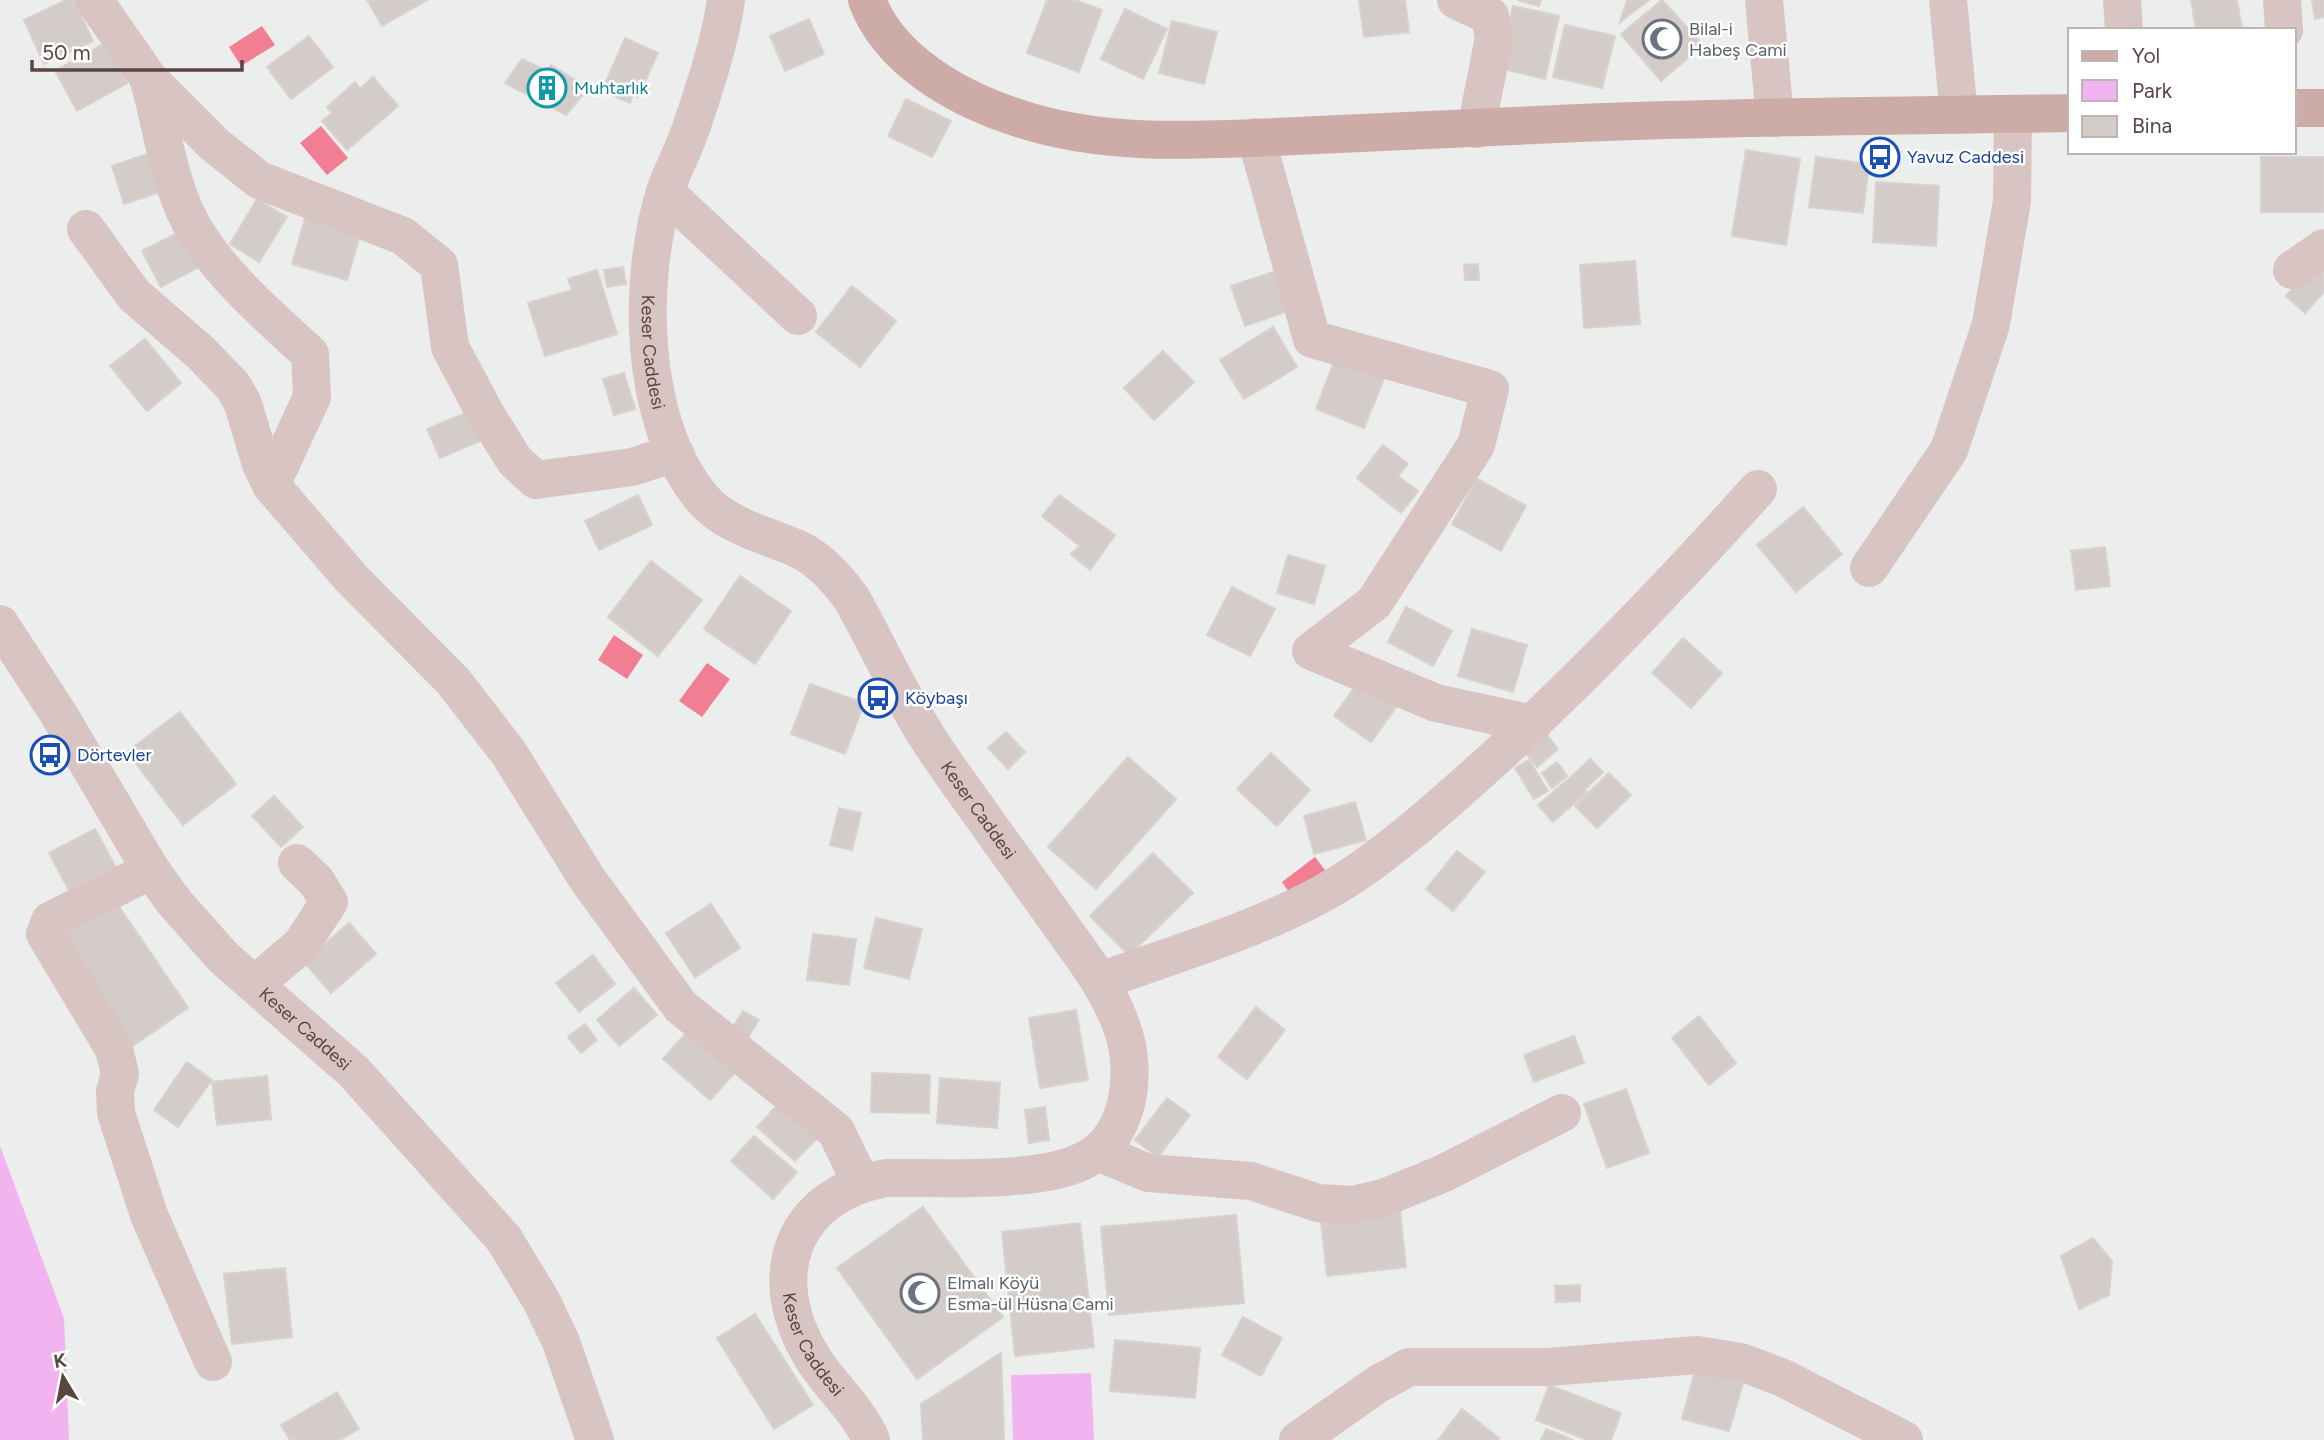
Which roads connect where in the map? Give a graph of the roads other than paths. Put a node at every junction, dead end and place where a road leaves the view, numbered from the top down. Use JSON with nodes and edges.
{"nodes":[{"id":1,"x":94,"y":0,"type":"edge"},
{"id":2,"x":726,"y":0,"type":"edge"},
{"id":3,"x":867,"y":0,"type":"edge"},
{"id":4,"x":1456,"y":0,"type":"edge"},
{"id":5,"x":1764,"y":0,"type":"edge"},
{"id":6,"x":1948,"y":0,"type":"edge"},
{"id":7,"x":2122,"y":0,"type":"edge"},
{"id":8,"x":2282,"y":0,"type":"edge"},
{"id":9,"x":2124,"y":28,"type":"edge"},
{"id":10,"x":2284,"y":28,"type":"edge"},
{"id":11,"x":149,"y":79,"type":"junction"},
{"id":12,"x":2296,"y":108,"type":"edge"},
{"id":13,"x":2324,"y":108,"type":"edge"},
{"id":14,"x":2068,"y":113,"type":"edge"},
{"id":15,"x":2013,"y":114,"type":"junction"},
{"id":16,"x":1959,"y":115,"type":"junction"},
{"id":17,"x":1775,"y":118,"type":"junction"},
{"id":18,"x":1476,"y":128,"type":"junction"},
{"id":19,"x":1256,"y":137,"type":"junction"},
{"id":20,"x":665,"y":192,"type":"junction"},
{"id":21,"x":86,"y":229,"type":"dead end"},
{"id":22,"x":2324,"y":248,"type":"edge"},
{"id":23,"x":2292,"y":270,"type":"dead end"},
{"id":24,"x":799,"y":316,"type":"dead end"},
{"id":25,"x":675,"y":453,"type":"junction"},
{"id":26,"x":271,"y":485,"type":"junction"},
{"id":27,"x":1758,"y":489,"type":"dead end"},
{"id":28,"x":1869,"y":568,"type":"dead end"},
{"id":29,"x":0,"y":624,"type":"edge"},
{"id":30,"x":1533,"y":724,"type":"junction"},
{"id":31,"x":297,"y":863,"type":"dead end"},
{"id":32,"x":151,"y":870,"type":"junction"},
{"id":33,"x":1100,"y":981,"type":"junction"},
{"id":34,"x":255,"y":984,"type":"junction"},
{"id":35,"x":1562,"y":1113,"type":"dead end"},
{"id":36,"x":1098,"y":1152,"type":"junction"},
{"id":37,"x":860,"y":1183,"type":"junction"},
{"id":38,"x":213,"y":1362,"type":"dead end"},
{"id":39,"x":595,"y":1440,"type":"edge"},
{"id":40,"x":871,"y":1440,"type":"edge"},
{"id":41,"x":1298,"y":1440,"type":"edge"},
{"id":42,"x":1904,"y":1440,"type":"edge"}],
"edges":[{"from":1,"to":11,"type":"street"},
{"from":2,"to":20,"type":"street","name":"Keser Caddesi"},
{"from":3,"to":19,"type":"main road"},
{"from":4,"to":18,"type":"street"},
{"from":5,"to":17,"type":"street"},
{"from":6,"to":16,"type":"street"},
{"from":7,"to":9,"type":"street"},
{"from":8,"to":10,"type":"street"},
{"from":11,"to":25,"type":"street"},
{"from":11,"to":26,"type":"street"},
{"from":12,"to":13,"type":"main road"},
{"from":14,"to":15,"type":"main road"},
{"from":15,"to":16,"type":"main road"},
{"from":15,"to":28,"type":"street"},
{"from":16,"to":17,"type":"main road"},
{"from":17,"to":18,"type":"main road"},
{"from":18,"to":19,"type":"main road"},
{"from":19,"to":30,"type":"street"},
{"from":20,"to":24,"type":"street"},
{"from":20,"to":25,"type":"street","name":"Keser Caddesi"},
{"from":21,"to":26,"type":"street"},
{"from":22,"to":23,"type":"street"},
{"from":25,"to":33,"type":"street","name":"Keser Caddesi"},
{"from":26,"to":37,"type":"street"},
{"from":27,"to":30,"type":"street"},
{"from":29,"to":32,"type":"street","name":"Keser Caddesi"},
{"from":30,"to":33,"type":"street"},
{"from":31,"to":34,"type":"street"},
{"from":32,"to":34,"type":"street","name":"Keser Caddesi"},
{"from":32,"to":38,"type":"street"},
{"from":33,"to":36,"type":"street","name":"Keser Caddesi"},
{"from":34,"to":39,"type":"street","name":"Keser Caddesi"},
{"from":35,"to":36,"type":"street"},
{"from":36,"to":37,"type":"street","name":"Keser Caddesi"},
{"from":37,"to":40,"type":"street","name":"Keser Caddesi"},
{"from":41,"to":42,"type":"street"}]}
